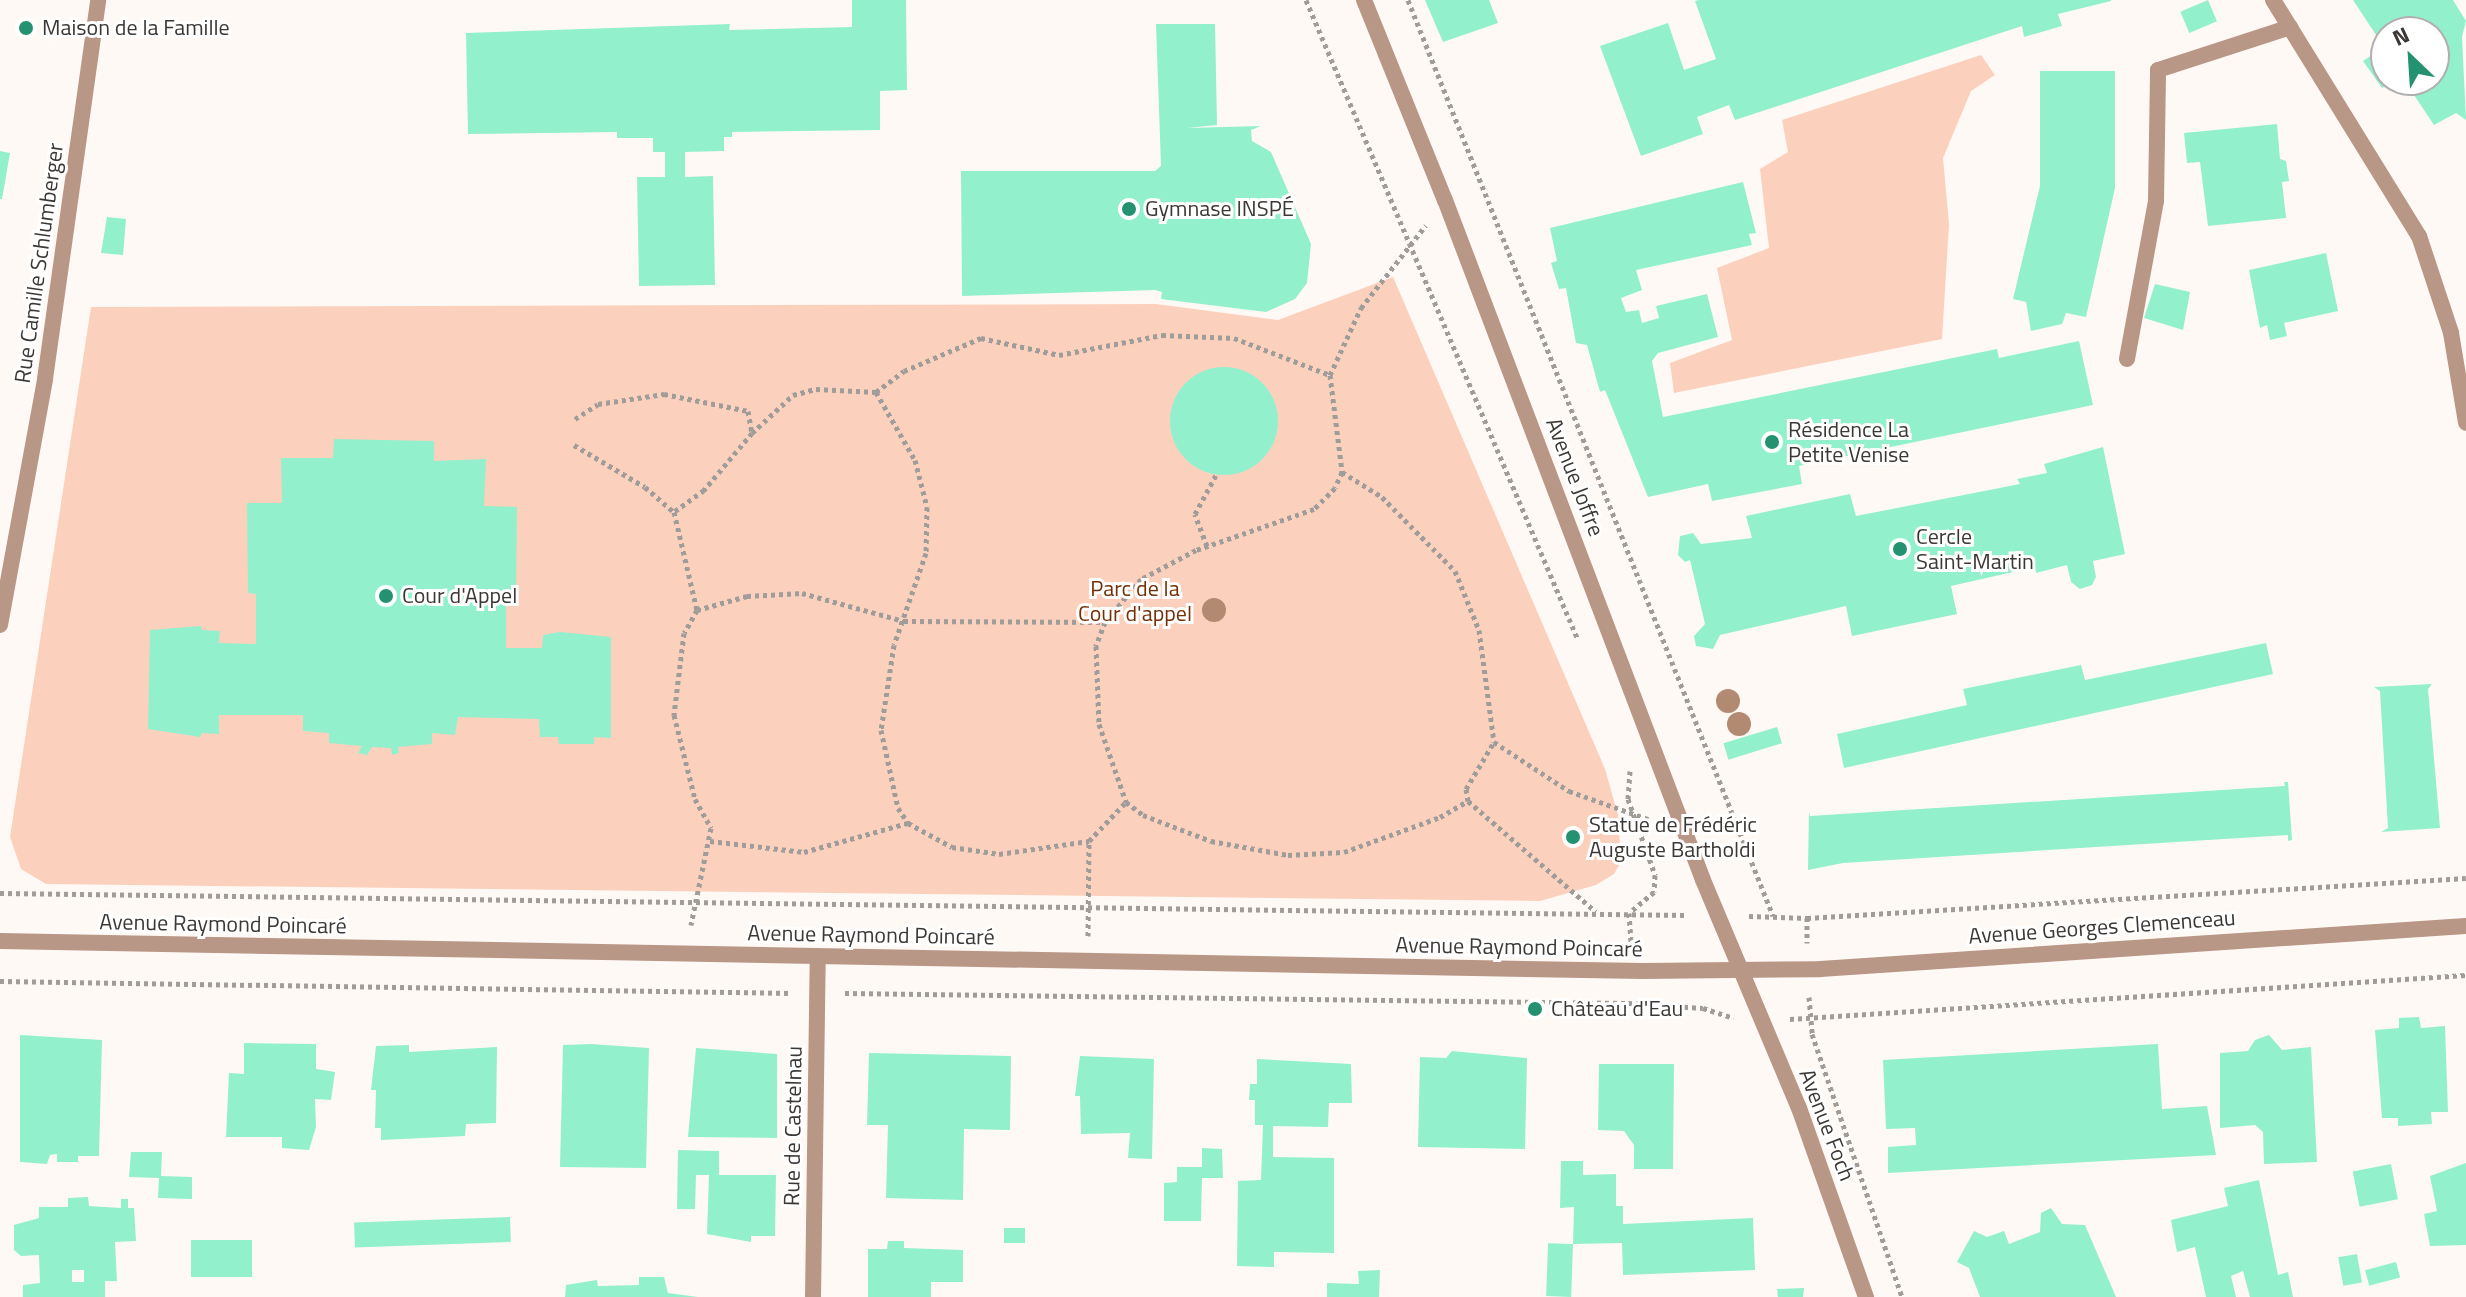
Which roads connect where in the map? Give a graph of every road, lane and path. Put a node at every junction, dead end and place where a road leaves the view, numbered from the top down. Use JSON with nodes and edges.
{"nodes":[{"id":1,"x":98,"y":0,"type":"edge"},
{"id":2,"x":1306,"y":0,"type":"edge"},
{"id":3,"x":1364,"y":0,"type":"edge"},
{"id":4,"x":1408,"y":0,"type":"edge"},
{"id":5,"x":2273,"y":0,"type":"edge"},
{"id":6,"x":2290,"y":27,"type":"junction"},
{"id":7,"x":1445,"y":200,"type":"junction"},
{"id":8,"x":1409,"y":247,"type":"junction"},
{"id":9,"x":2127,"y":359,"type":"dead end"},
{"id":10,"x":1330,"y":375,"type":"junction"},
{"id":11,"x":876,"y":392,"type":"junction"},
{"id":12,"x":575,"y":419,"type":"dead end"},
{"id":13,"x":2466,"y":423,"type":"edge"},
{"id":14,"x":752,"y":433,"type":"junction"},
{"id":15,"x":574,"y":445,"type":"dead end"},
{"id":16,"x":1342,"y":472,"type":"junction"},
{"id":17,"x":1216,"y":475,"type":"dead end"},
{"id":18,"x":674,"y":512,"type":"junction"},
{"id":19,"x":1207,"y":546,"type":"junction"},
{"id":20,"x":697,"y":610,"type":"junction"},
{"id":21,"x":904,"y":621,"type":"junction"},
{"id":22,"x":1105,"y":622,"type":"junction"},
{"id":23,"x":0,"y":625,"type":"edge"},
{"id":24,"x":1582,"y":651,"type":"dead end"},
{"id":25,"x":1494,"y":742,"type":"junction"},
{"id":26,"x":1632,"y":765,"type":"dead end"},
{"id":27,"x":1468,"y":801,"type":"junction"},
{"id":28,"x":1126,"y":802,"type":"junction"},
{"id":29,"x":1634,"y":815,"type":"junction"},
{"id":30,"x":908,"y":823,"type":"junction"},
{"id":31,"x":1685,"y":831,"type":"junction"},
{"id":32,"x":710,"y":841,"type":"junction"},
{"id":33,"x":1089,"y":841,"type":"junction"},
{"id":34,"x":2466,"y":878,"type":"edge"},
{"id":35,"x":0,"y":893,"type":"edge"},
{"id":36,"x":696,"y":904,"type":"junction"},
{"id":37,"x":1089,"y":909,"type":"junction"},
{"id":38,"x":1597,"y":912,"type":"junction"},
{"id":39,"x":1773,"y":916,"type":"dead end"},
{"id":40,"x":1807,"y":918,"type":"dead end"},
{"id":41,"x":2466,"y":926,"type":"edge"},
{"id":42,"x":0,"y":941,"type":"edge"},
{"id":43,"x":684,"y":953,"type":"junction"},
{"id":44,"x":818,"y":956,"type":"junction"},
{"id":45,"x":1087,"y":961,"type":"junction"},
{"id":46,"x":1742,"y":970,"type":"junction"},
{"id":47,"x":2466,"y":975,"type":"edge"},
{"id":48,"x":1628,"y":1003,"type":"dead end"},
{"id":49,"x":1726,"y":1017,"type":"dead end"},
{"id":50,"x":813,"y":1297,"type":"edge"},
{"id":51,"x":1866,"y":1297,"type":"edge"},
{"id":52,"x":1902,"y":1297,"type":"edge"}],
"edges":[{"from":1,"to":23,"type":"street","name":"Rue Camille Schlumberger"},
{"from":2,"to":8,"type":"path"},
{"from":3,"to":7,"type":"street","name":"Avenue Joffre"},
{"from":4,"to":39,"type":"path"},
{"from":5,"to":6,"type":"street"},
{"from":6,"to":9,"type":"street"},
{"from":6,"to":13,"type":"street"},
{"from":7,"to":8,"type":"path"},
{"from":7,"to":31,"type":"street","name":"Avenue Joffre"},
{"from":8,"to":10,"type":"path"},
{"from":8,"to":24,"type":"path"},
{"from":10,"to":11,"type":"path"},
{"from":10,"to":16,"type":"path"},
{"from":11,"to":14,"type":"path"},
{"from":11,"to":21,"type":"path"},
{"from":12,"to":14,"type":"path"},
{"from":14,"to":18,"type":"path"},
{"from":15,"to":18,"type":"path"},
{"from":16,"to":19,"type":"path"},
{"from":16,"to":25,"type":"path"},
{"from":17,"to":19,"type":"path"},
{"from":18,"to":20,"type":"path"},
{"from":19,"to":22,"type":"path"},
{"from":20,"to":21,"type":"path"},
{"from":20,"to":32,"type":"path"},
{"from":21,"to":22,"type":"path"},
{"from":21,"to":30,"type":"path"},
{"from":22,"to":28,"type":"path"},
{"from":25,"to":27,"type":"path"},
{"from":25,"to":29,"type":"path"},
{"from":26,"to":29,"type":"path"},
{"from":27,"to":28,"type":"path"},
{"from":27,"to":38,"type":"path"},
{"from":28,"to":33,"type":"path"},
{"from":29,"to":31,"type":"path"},
{"from":29,"to":38,"type":"path"},
{"from":30,"to":32,"type":"path"},
{"from":30,"to":33,"type":"path"},
{"from":31,"to":46,"type":"street","name":"Avenue Joffre"},
{"from":32,"to":36,"type":"path"},
{"from":33,"to":37,"type":"path"},
{"from":34,"to":40,"type":"path"},
{"from":35,"to":36,"type":"path"},
{"from":36,"to":37,"type":"path"},
{"from":36,"to":43,"type":"path"},
{"from":37,"to":38,"type":"path"},
{"from":37,"to":45,"type":"path"},
{"from":41,"to":46,"type":"street","name":"Avenue Georges Clemenceau"},
{"from":42,"to":43,"type":"street","name":"Avenue Raymond Poincaré"},
{"from":43,"to":44,"type":"street","name":"Avenue Raymond Poincaré"},
{"from":44,"to":45,"type":"street","name":"Avenue Raymond Poincaré"},
{"from":44,"to":50,"type":"street","name":"Rue de Castelnau"},
{"from":45,"to":46,"type":"street","name":"Avenue Raymond Poincaré"},
{"from":46,"to":51,"type":"street","name":"Avenue Foch"},
{"from":47,"to":52,"type":"path"},
{"from":48,"to":49,"type":"path"}]}
